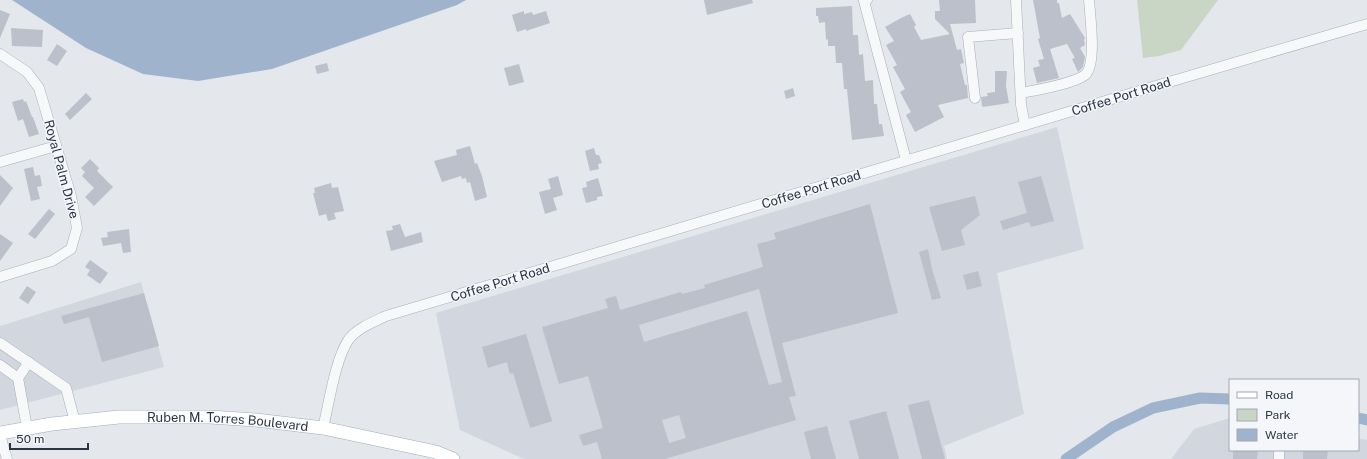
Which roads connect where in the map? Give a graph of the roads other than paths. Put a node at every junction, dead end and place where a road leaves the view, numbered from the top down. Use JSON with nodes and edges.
{"nodes":[{"id":1,"x":865,"y":0,"type":"edge"},
{"id":2,"x":1016,"y":0,"type":"edge"},
{"id":3,"x":1089,"y":0,"type":"edge"},
{"id":4,"x":1367,"y":24,"type":"edge"},
{"id":5,"x":1018,"y":33,"type":"junction"},
{"id":6,"x":1,"y":54,"type":"edge"},
{"id":7,"x":1021,"y":93,"type":"junction"},
{"id":8,"x":975,"y":98,"type":"dead end"},
{"id":9,"x":1025,"y":125,"type":"junction"},
{"id":10,"x":56,"y":146,"type":"junction"},
{"id":11,"x":906,"y":160,"type":"junction"},
{"id":12,"x":0,"y":162,"type":"edge"},
{"id":13,"x":0,"y":277,"type":"edge"},
{"id":14,"x":0,"y":343,"type":"edge"},
{"id":15,"x":29,"y":362,"type":"junction"},
{"id":16,"x":0,"y":366,"type":"edge"},
{"id":17,"x":18,"y":378,"type":"junction"},
{"id":18,"x":75,"y":422,"type":"junction"},
{"id":19,"x":27,"y":428,"type":"junction"},
{"id":20,"x":323,"y":428,"type":"junction"},
{"id":21,"x":0,"y":434,"type":"edge"},
{"id":22,"x":7,"y":459,"type":"edge"},
{"id":23,"x":453,"y":459,"type":"edge"}],
"edges":[{"from":1,"to":11,"type":"street"},
{"from":2,"to":5,"type":"street"},
{"from":3,"to":7,"type":"street"},
{"from":4,"to":9,"type":"street","name":"Coffee Port Road"},
{"from":5,"to":7,"type":"street"},
{"from":5,"to":8,"type":"street"},
{"from":6,"to":10,"type":"street","name":"Royal Palm Drive"},
{"from":7,"to":9,"type":"street"},
{"from":9,"to":11,"type":"street","name":"Coffee Port Road"},
{"from":10,"to":12,"type":"street"},
{"from":10,"to":13,"type":"street","name":"Royal Palm Drive"},
{"from":11,"to":20,"type":"street","name":"Coffee Port Road"},
{"from":14,"to":15,"type":"street"},
{"from":15,"to":17,"type":"street"},
{"from":15,"to":18,"type":"street"},
{"from":16,"to":17,"type":"street"},
{"from":17,"to":19,"type":"street"},
{"from":18,"to":19,"type":"main road","name":"Ruben M. Torres Boulevard"},
{"from":18,"to":20,"type":"main road","name":"Ruben M. Torres Boulevard"},
{"from":19,"to":21,"type":"main road","name":"Ruben M. Torres Boulevard"},
{"from":20,"to":23,"type":"main road","name":"Ruben M. Torres Boulevard"},
{"from":21,"to":22,"type":"street"}]}
